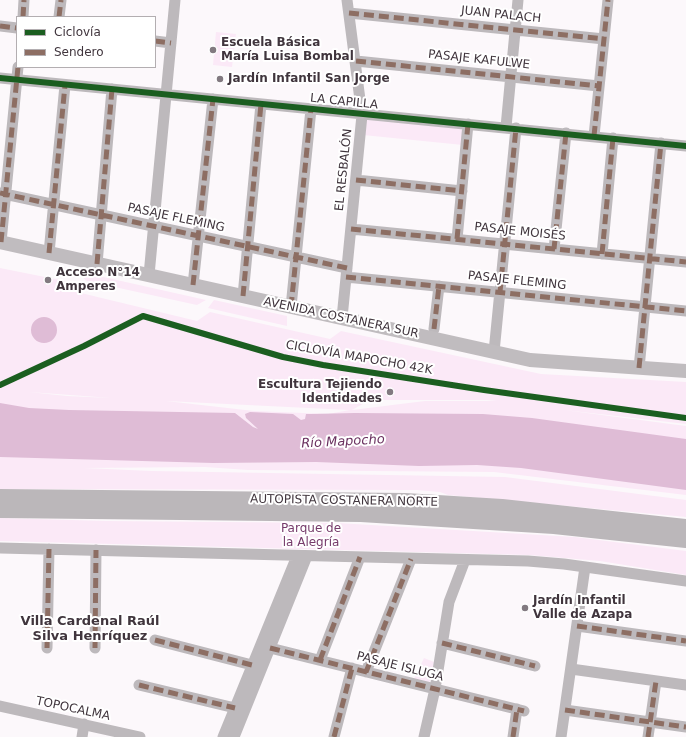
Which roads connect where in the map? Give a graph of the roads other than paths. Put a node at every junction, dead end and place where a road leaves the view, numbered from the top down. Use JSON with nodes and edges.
{"nodes":[{"id":1,"x":24,"y":0,"type":"edge"},
{"id":2,"x":61,"y":0,"type":"edge"},
{"id":3,"x":175,"y":0,"type":"edge"},
{"id":4,"x":347,"y":0,"type":"edge"},
{"id":5,"x":518,"y":0,"type":"edge"},
{"id":6,"x":608,"y":0,"type":"edge"},
{"id":7,"x":349,"y":13,"type":"junction"},
{"id":8,"x":23,"y":16,"type":"edge"},
{"id":9,"x":59,"y":16,"type":"edge"},
{"id":10,"x":0,"y":26,"type":"edge"},
{"id":11,"x":16,"y":28,"type":"edge"},
{"id":12,"x":515,"y":30,"type":"junction"},
{"id":13,"x":604,"y":39,"type":"junction"},
{"id":14,"x":156,"y":41,"type":"edge"},
{"id":15,"x":171,"y":43,"type":"junction"},
{"id":16,"x":356,"y":61,"type":"junction"},
{"id":17,"x":18,"y":68,"type":"edge"},
{"id":18,"x":511,"y":77,"type":"junction"},
{"id":19,"x":0,"y":78,"type":"edge"},
{"id":20,"x":16,"y":80,"type":"junction"},
{"id":21,"x":65,"y":85,"type":"junction"},
{"id":22,"x":599,"y":86,"type":"junction"},
{"id":23,"x":112,"y":89,"type":"junction"},
{"id":24,"x":166,"y":95,"type":"junction"},
{"id":25,"x":213,"y":99,"type":"junction"},
{"id":26,"x":261,"y":104,"type":"junction"},
{"id":27,"x":311,"y":109,"type":"junction"},
{"id":28,"x":362,"y":115,"type":"junction"},
{"id":29,"x":468,"y":124,"type":"junction"},
{"id":30,"x":511,"y":128,"type":"junction"},
{"id":31,"x":566,"y":133,"type":"junction"},
{"id":32,"x":594,"y":136,"type":"junction"},
{"id":33,"x":613,"y":138,"type":"junction"},
{"id":34,"x":661,"y":143,"type":"junction"},
{"id":35,"x":686,"y":146,"type":"edge"},
{"id":36,"x":356,"y":180,"type":"junction"},
{"id":37,"x":462,"y":191,"type":"junction"},
{"id":38,"x":3,"y":193,"type":"edge"},
{"id":39,"x":54,"y":204,"type":"junction"},
{"id":40,"x":101,"y":215,"type":"junction"},
{"id":41,"x":153,"y":226,"type":"junction"},
{"id":42,"x":351,"y":229,"type":"junction"},
{"id":43,"x":198,"y":236,"type":"junction"},
{"id":44,"x":457,"y":239,"type":"junction"},
{"id":45,"x":1,"y":242,"type":"edge"},
{"id":46,"x":505,"y":244,"type":"junction"},
{"id":47,"x":248,"y":247,"type":"junction"},
{"id":48,"x":554,"y":249,"type":"junction"},
{"id":49,"x":49,"y":253,"type":"junction"},
{"id":50,"x":602,"y":254,"type":"junction"},
{"id":51,"x":296,"y":257,"type":"junction"},
{"id":52,"x":650,"y":258,"type":"junction"},
{"id":53,"x":686,"y":262,"type":"edge"},
{"id":54,"x":97,"y":264,"type":"junction"},
{"id":55,"x":347,"y":273,"type":"junction"},
{"id":56,"x":148,"y":275,"type":"junction"},
{"id":57,"x":193,"y":285,"type":"junction"},
{"id":58,"x":438,"y":286,"type":"junction"},
{"id":59,"x":500,"y":292,"type":"junction"},
{"id":60,"x":243,"y":296,"type":"junction"},
{"id":61,"x":291,"y":307,"type":"junction"},
{"id":62,"x":645,"y":307,"type":"junction"},
{"id":63,"x":686,"y":311,"type":"edge"},
{"id":64,"x":342,"y":318,"type":"junction"},
{"id":65,"x":434,"y":329,"type":"dead end"},
{"id":66,"x":494,"y":352,"type":"junction"},
{"id":67,"x":639,"y":368,"type":"junction"},
{"id":68,"x":686,"y":371,"type":"edge"},
{"id":69,"x":0,"y":497,"type":"edge"},
{"id":70,"x":0,"y":510,"type":"edge"},
{"id":71,"x":686,"y":527,"type":"edge"},
{"id":72,"x":686,"y":540,"type":"edge"},
{"id":73,"x":0,"y":548,"type":"edge"},
{"id":74,"x":50,"y":549,"type":"junction"},
{"id":75,"x":96,"y":550,"type":"junction"},
{"id":76,"x":302,"y":556,"type":"junction"},
{"id":77,"x":360,"y":557,"type":"junction"},
{"id":78,"x":411,"y":558,"type":"junction"},
{"id":79,"x":465,"y":560,"type":"junction"},
{"id":80,"x":586,"y":567,"type":"junction"},
{"id":81,"x":686,"y":581,"type":"edge"},
{"id":82,"x":577,"y":626,"type":"junction"},
{"id":83,"x":155,"y":640,"type":"dead end"},
{"id":84,"x":686,"y":641,"type":"edge"},
{"id":85,"x":442,"y":643,"type":"junction"},
{"id":86,"x":47,"y":648,"type":"dead end"},
{"id":87,"x":95,"y":648,"type":"dead end"},
{"id":88,"x":270,"y":648,"type":"junction"},
{"id":89,"x":320,"y":660,"type":"junction"},
{"id":90,"x":252,"y":665,"type":"junction"},
{"id":91,"x":535,"y":666,"type":"dead end"},
{"id":92,"x":352,"y":668,"type":"junction"},
{"id":93,"x":571,"y":669,"type":"junction"},
{"id":94,"x":366,"y":672,"type":"junction"},
{"id":95,"x":656,"y":681,"type":"junction"},
{"id":96,"x":139,"y":685,"type":"dead end"},
{"id":97,"x":686,"y":685,"type":"edge"},
{"id":98,"x":435,"y":689,"type":"junction"},
{"id":99,"x":0,"y":706,"type":"edge"},
{"id":100,"x":235,"y":708,"type":"junction"},
{"id":101,"x":565,"y":710,"type":"junction"},
{"id":102,"x":651,"y":722,"type":"junction"},
{"id":103,"x":84,"y":724,"type":"junction"},
{"id":104,"x":686,"y":727,"type":"edge"},
{"id":105,"x":82,"y":737,"type":"edge"},
{"id":106,"x":140,"y":737,"type":"edge"},
{"id":107,"x":223,"y":737,"type":"edge"},
{"id":108,"x":234,"y":737,"type":"edge"},
{"id":109,"x":334,"y":737,"type":"edge"},
{"id":110,"x":424,"y":737,"type":"edge"},
{"id":111,"x":513,"y":737,"type":"edge"},
{"id":112,"x":562,"y":737,"type":"edge"},
{"id":113,"x":648,"y":737,"type":"edge"}],
"edges":[{"from":1,"to":8,"type":"street"},
{"from":2,"to":9,"type":"street"},
{"from":3,"to":15,"type":"street"},
{"from":4,"to":7,"type":"street","name":"EL RESBALÓN"},
{"from":5,"to":12,"type":"street"},
{"from":6,"to":13,"type":"street"},
{"from":7,"to":12,"type":"street","name":"JUAN PALACH"},
{"from":7,"to":16,"type":"street","name":"EL RESBALÓN"},
{"from":10,"to":11,"type":"street"},
{"from":12,"to":13,"type":"street","name":"JUAN PALACH"},
{"from":12,"to":18,"type":"street"},
{"from":13,"to":22,"type":"street"},
{"from":14,"to":15,"type":"street"},
{"from":15,"to":24,"type":"street"},
{"from":16,"to":18,"type":"street","name":"PASAJE KAFULWE"},
{"from":16,"to":28,"type":"street","name":"EL RESBALÓN"},
{"from":17,"to":20,"type":"street"},
{"from":18,"to":22,"type":"street","name":"PASAJE KAFULWE"},
{"from":18,"to":30,"type":"street"},
{"from":19,"to":20,"type":"street","name":"LA CAPILLA"},
{"from":20,"to":21,"type":"street","name":"LA CAPILLA"},
{"from":20,"to":38,"type":"street"},
{"from":21,"to":23,"type":"street","name":"LA CAPILLA"},
{"from":21,"to":39,"type":"street"},
{"from":22,"to":32,"type":"street"},
{"from":23,"to":24,"type":"street","name":"LA CAPILLA"},
{"from":23,"to":40,"type":"street"},
{"from":24,"to":25,"type":"street","name":"LA CAPILLA"},
{"from":24,"to":41,"type":"street"},
{"from":25,"to":26,"type":"street","name":"LA CAPILLA"},
{"from":25,"to":43,"type":"street"},
{"from":26,"to":27,"type":"street","name":"LA CAPILLA"},
{"from":26,"to":47,"type":"street"},
{"from":27,"to":28,"type":"street","name":"LA CAPILLA"},
{"from":27,"to":51,"type":"street"},
{"from":28,"to":29,"type":"street","name":"LA CAPILLA"},
{"from":28,"to":36,"type":"street","name":"EL RESBALÓN"},
{"from":29,"to":30,"type":"street","name":"LA CAPILLA"},
{"from":29,"to":37,"type":"street"},
{"from":30,"to":31,"type":"street","name":"LA CAPILLA"},
{"from":30,"to":46,"type":"street"},
{"from":31,"to":32,"type":"street","name":"LA CAPILLA"},
{"from":31,"to":48,"type":"street"},
{"from":32,"to":33,"type":"street","name":"LA CAPILLA"},
{"from":33,"to":34,"type":"street","name":"LA CAPILLA"},
{"from":33,"to":50,"type":"street"},
{"from":34,"to":35,"type":"street","name":"LA CAPILLA"},
{"from":34,"to":52,"type":"street"},
{"from":36,"to":37,"type":"street"},
{"from":36,"to":42,"type":"street","name":"EL RESBALÓN"},
{"from":37,"to":44,"type":"street"},
{"from":38,"to":39,"type":"street","name":"PASAJE FLEMING"},
{"from":38,"to":45,"type":"street"},
{"from":39,"to":40,"type":"street","name":"PASAJE FLEMING"},
{"from":39,"to":49,"type":"street"},
{"from":40,"to":41,"type":"street","name":"PASAJE FLEMING"},
{"from":40,"to":54,"type":"street"},
{"from":41,"to":43,"type":"street","name":"PASAJE FLEMING"},
{"from":41,"to":56,"type":"street"},
{"from":42,"to":44,"type":"street","name":"PASAJE MOISÉS"},
{"from":42,"to":55,"type":"street","name":"EL RESBALÓN"},
{"from":43,"to":47,"type":"street","name":"PASAJE FLEMING"},
{"from":43,"to":57,"type":"street"},
{"from":44,"to":46,"type":"street","name":"PASAJE MOISÉS"},
{"from":45,"to":49,"type":"main road","name":"AVENIDA COSTANERA SUR"},
{"from":46,"to":48,"type":"street","name":"PASAJE MOISÉS"},
{"from":46,"to":59,"type":"street"},
{"from":47,"to":51,"type":"street","name":"PASAJE FLEMING"},
{"from":47,"to":60,"type":"street"},
{"from":48,"to":50,"type":"street","name":"PASAJE MOISÉS"},
{"from":49,"to":54,"type":"main road","name":"AVENIDA COSTANERA SUR"},
{"from":50,"to":52,"type":"street","name":"PASAJE MOISÉS"},
{"from":51,"to":55,"type":"street","name":"PASAJE FLEMING"},
{"from":51,"to":61,"type":"street"},
{"from":52,"to":53,"type":"street","name":"PASAJE MOISÉS"},
{"from":52,"to":62,"type":"street"},
{"from":54,"to":56,"type":"main road","name":"AVENIDA COSTANERA SUR"},
{"from":55,"to":58,"type":"street","name":"PASAJE FLEMING"},
{"from":55,"to":64,"type":"street","name":"EL RESBALÓN"},
{"from":56,"to":57,"type":"main road","name":"AVENIDA COSTANERA SUR"},
{"from":57,"to":60,"type":"main road","name":"AVENIDA COSTANERA SUR"},
{"from":58,"to":59,"type":"street","name":"PASAJE FLEMING"},
{"from":58,"to":65,"type":"street"},
{"from":59,"to":62,"type":"street","name":"PASAJE FLEMING"},
{"from":59,"to":66,"type":"street"},
{"from":60,"to":61,"type":"main road","name":"AVENIDA COSTANERA SUR"},
{"from":61,"to":64,"type":"main road","name":"AVENIDA COSTANERA SUR"},
{"from":62,"to":63,"type":"street","name":"PASAJE FLEMING"},
{"from":62,"to":67,"type":"street"},
{"from":64,"to":66,"type":"main road","name":"AVENIDA COSTANERA SUR"},
{"from":66,"to":67,"type":"main road","name":"AVENIDA COSTANERA SUR"},
{"from":67,"to":68,"type":"main road","name":"AVENIDA COSTANERA SUR"},
{"from":69,"to":71,"type":"highway","name":"AUTOPISTA COSTANERA NORTE"},
{"from":70,"to":72,"type":"highway","name":"AUTOPISTA COSTANERA NORTE"},
{"from":73,"to":74,"type":"street"},
{"from":74,"to":75,"type":"street"},
{"from":74,"to":86,"type":"street"},
{"from":75,"to":76,"type":"street"},
{"from":75,"to":87,"type":"street"},
{"from":76,"to":77,"type":"street"},
{"from":76,"to":88,"type":"street"},
{"from":76,"to":90,"type":"street"},
{"from":77,"to":78,"type":"street"},
{"from":77,"to":89,"type":"street"},
{"from":78,"to":79,"type":"street"},
{"from":78,"to":94,"type":"street"},
{"from":79,"to":80,"type":"street"},
{"from":79,"to":85,"type":"street"},
{"from":80,"to":81,"type":"street"},
{"from":80,"to":82,"type":"street"},
{"from":82,"to":84,"type":"street"},
{"from":82,"to":93,"type":"street"},
{"from":83,"to":90,"type":"street"},
{"from":85,"to":91,"type":"street"},
{"from":85,"to":98,"type":"street"},
{"from":88,"to":89,"type":"street","name":"PASAJE ISLUGA"},
{"from":88,"to":108,"type":"street"},
{"from":89,"to":92,"type":"street","name":"PASAJE ISLUGA"},
{"from":90,"to":100,"type":"street"},
{"from":92,"to":94,"type":"street","name":"PASAJE ISLUGA"},
{"from":92,"to":109,"type":"street"},
{"from":93,"to":95,"type":"street"},
{"from":93,"to":101,"type":"street"},
{"from":94,"to":98,"type":"street","name":"PASAJE ISLUGA"},
{"from":95,"to":97,"type":"street"},
{"from":95,"to":102,"type":"street"},
{"from":96,"to":100,"type":"street"},
{"from":98,"to":110,"type":"street"},
{"from":98,"to":111,"type":"street","name":"PASAJE ISLUGA"},
{"from":99,"to":103,"type":"street","name":"TOPOCALMA"},
{"from":100,"to":107,"type":"street"},
{"from":101,"to":102,"type":"street"},
{"from":101,"to":112,"type":"street"},
{"from":102,"to":104,"type":"street"},
{"from":102,"to":113,"type":"street"},
{"from":103,"to":105,"type":"street"},
{"from":103,"to":106,"type":"street","name":"TOPOCALMA"}]}
